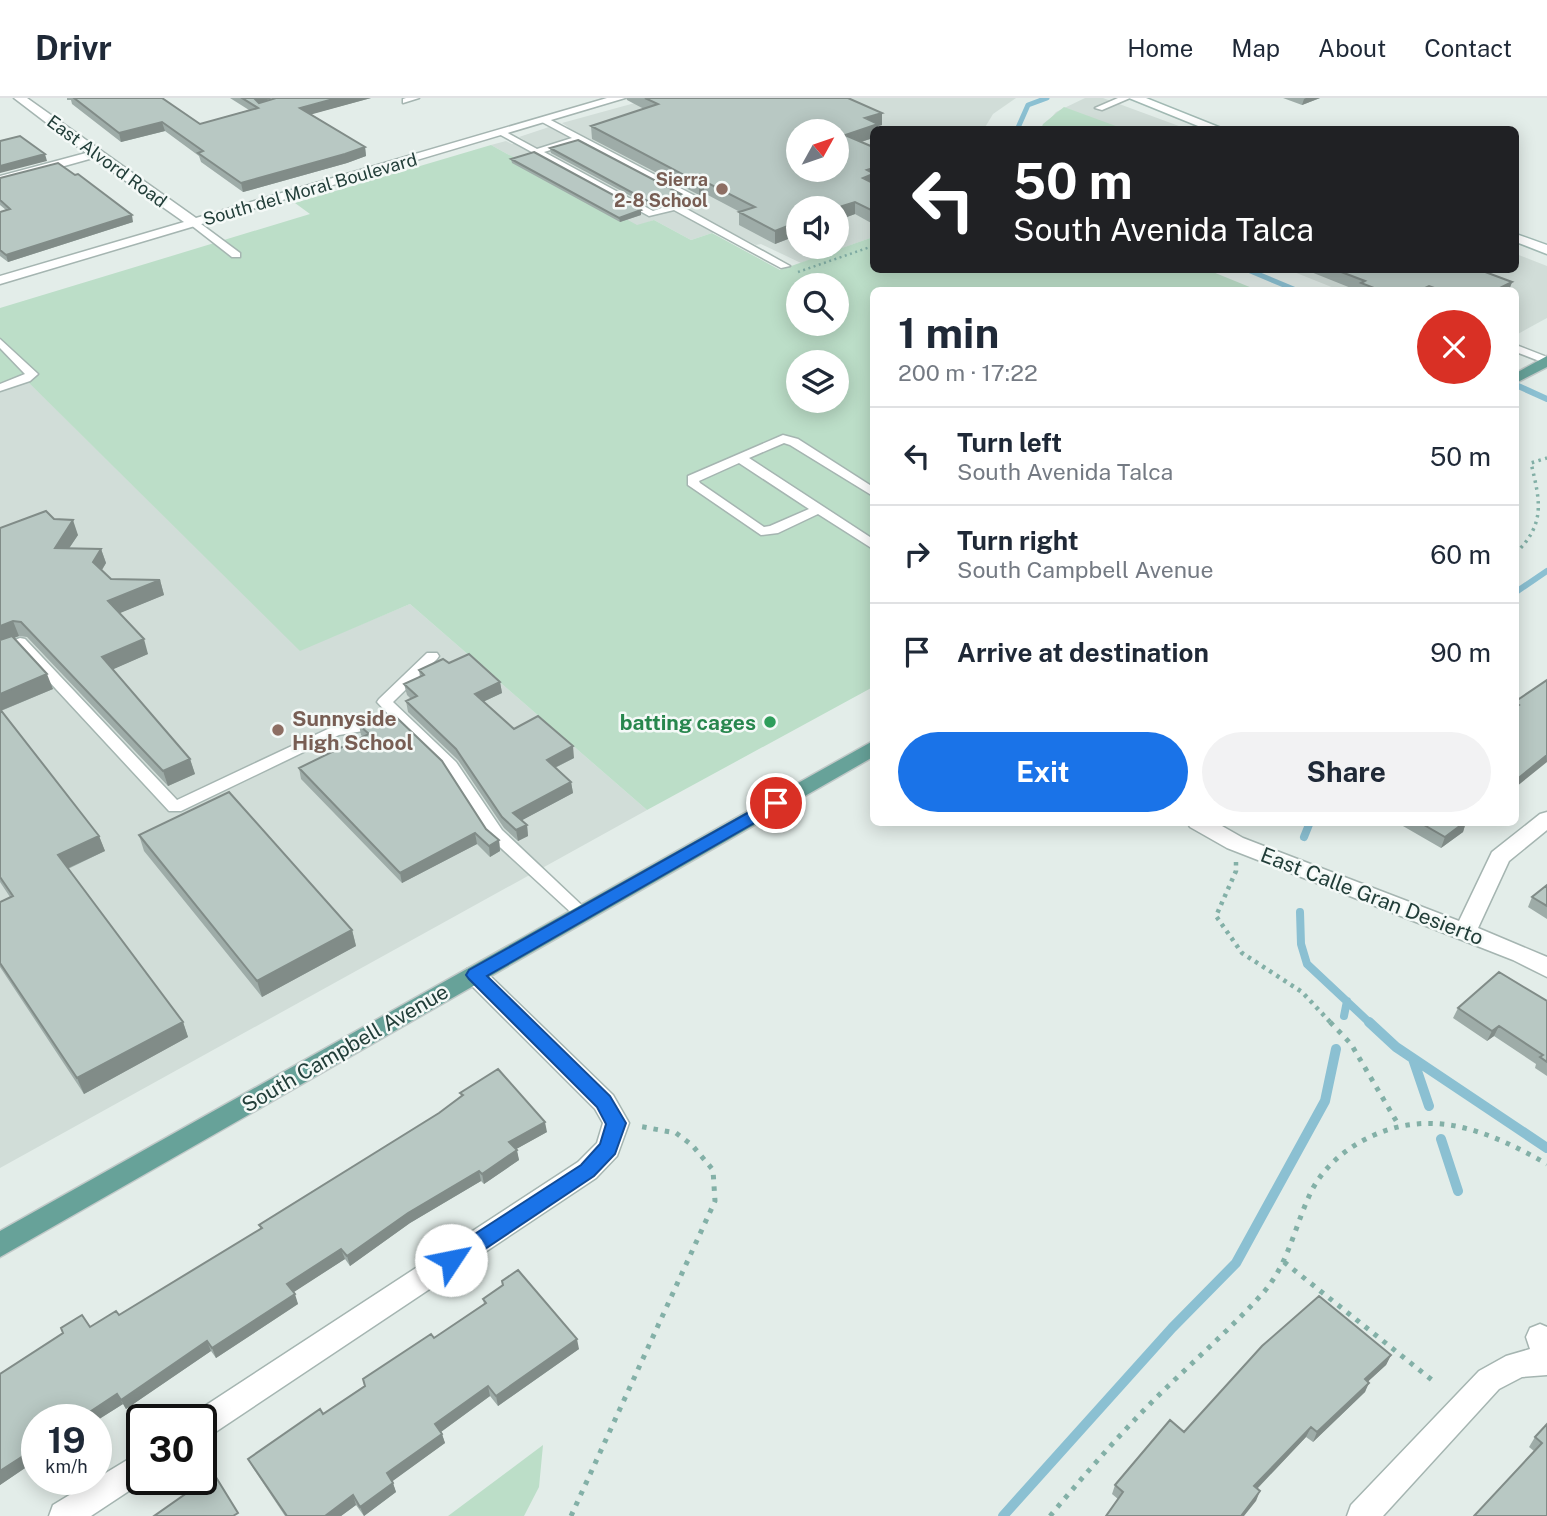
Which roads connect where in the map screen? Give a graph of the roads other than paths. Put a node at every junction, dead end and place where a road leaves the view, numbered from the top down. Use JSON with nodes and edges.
{"nodes":[{"id":1,"x":20,"y":98,"type":"edge"},
{"id":2,"x":565,"y":98,"type":"edge"},
{"id":3,"x":619,"y":98,"type":"edge"},
{"id":4,"x":1126,"y":98,"type":"edge"},
{"id":5,"x":1135,"y":98,"type":"edge"},
{"id":6,"x":585,"y":108,"type":"junction"},
{"id":7,"x":1100,"y":108,"type":"dead end"},
{"id":8,"x":545,"y":120,"type":"junction"},
{"id":9,"x":1209,"y":126,"type":"edge"},
{"id":10,"x":501,"y":132,"type":"junction"},
{"id":11,"x":580,"y":138,"type":"junction"},
{"id":12,"x":536,"y":152,"type":"junction"},
{"id":13,"x":94,"y":154,"type":"junction"},
{"id":14,"x":0,"y":180,"type":"edge"},
{"id":15,"x":676,"y":207,"type":"junction"},
{"id":16,"x":194,"y":223,"type":"junction"},
{"id":17,"x":1519,"y":240,"type":"edge"},
{"id":18,"x":1547,"y":250,"type":"edge"},
{"id":19,"x":236,"y":254,"type":"dead end"},
{"id":20,"x":785,"y":266,"type":"road end"},
{"id":21,"x":0,"y":281,"type":"edge"},
{"id":22,"x":0,"y":342,"type":"edge"},
{"id":23,"x":1519,"y":349,"type":"edge"},
{"id":24,"x":1547,"y":361,"type":"edge"},
{"id":25,"x":1520,"y":377,"type":"edge"},
{"id":26,"x":0,"y":388,"type":"edge"},
{"id":27,"x":739,"y":457,"type":"junction"},
{"id":28,"x":870,"y":490,"type":"edge"},
{"id":29,"x":819,"y":509,"type":"junction"},
{"id":30,"x":870,"y":543,"type":"edge"},
{"id":31,"x":0,"y":651,"type":"edge"},
{"id":32,"x":432,"y":656,"type":"dead end"},
{"id":33,"x":402,"y":720,"type":"junction"},
{"id":34,"x":870,"y":750,"type":"edge"},
{"id":35,"x":1547,"y":819,"type":"edge"},
{"id":36,"x":1204,"y":826,"type":"edge"},
{"id":37,"x":582,"y":913,"type":"junction"},
{"id":38,"x":1465,"y":932,"type":"junction"},
{"id":39,"x":1547,"y":968,"type":"edge"},
{"id":40,"x":475,"y":975,"type":"junction"},
{"id":41,"x":0,"y":1245,"type":"edge"},
{"id":42,"x":1545,"y":1352,"type":"edge"},
{"id":43,"x":217,"y":1414,"type":"edge"},
{"id":44,"x":126,"y":1475,"type":"edge"},
{"id":45,"x":64,"y":1516,"type":"edge"},
{"id":46,"x":1362,"y":1516,"type":"edge"}],
"edges":[{"from":1,"to":13,"type":"street","name":"East Alvord Road"},
{"from":2,"to":6,"type":"street"},
{"from":3,"to":6,"type":"street","name":"South del Moral Boulevard"},
{"from":4,"to":7,"type":"lane"},
{"from":5,"to":9,"type":"street"},
{"from":6,"to":8,"type":"street","name":"South del Moral Boulevard"},
{"from":8,"to":10,"type":"street","name":"South del Moral Boulevard"},
{"from":8,"to":11,"type":"lane"},
{"from":10,"to":12,"type":"lane"},
{"from":10,"to":16,"type":"street","name":"South del Moral Boulevard"},
{"from":11,"to":12,"type":"lane"},
{"from":11,"to":15,"type":"lane"},
{"from":12,"to":15,"type":"lane"},
{"from":13,"to":14,"type":"street"},
{"from":13,"to":16,"type":"street","name":"East Alvord Road"},
{"from":15,"to":20,"type":"lane"},
{"from":16,"to":19,"type":"lane"},
{"from":16,"to":21,"type":"street","name":"South del Moral Boulevard"},
{"from":17,"to":18,"type":"street"},
{"from":22,"to":26,"type":"lane"},
{"from":23,"to":24,"type":"lane"},
{"from":24,"to":25,"type":"main road"},
{"from":27,"to":28,"type":"lane"},
{"from":27,"to":29,"type":"lane"},
{"from":27,"to":29,"type":"lane"},
{"from":29,"to":30,"type":"lane"},
{"from":31,"to":33,"type":"lane"},
{"from":32,"to":33,"type":"lane"},
{"from":33,"to":37,"type":"lane"},
{"from":34,"to":37,"type":"main road","name":"South Campbell Avenue"},
{"from":35,"to":38,"type":"street"},
{"from":36,"to":38,"type":"street","name":"East Calle Gran Desierto"},
{"from":37,"to":40,"type":"main road","name":"South Campbell Avenue"},
{"from":38,"to":39,"type":"street","name":"East Calle Gran Desierto"},
{"from":40,"to":41,"type":"main road","name":"South Campbell Avenue"},
{"from":40,"to":43,"type":"street"},
{"from":42,"to":46,"type":"street"},
{"from":44,"to":45,"type":"street"}]}
